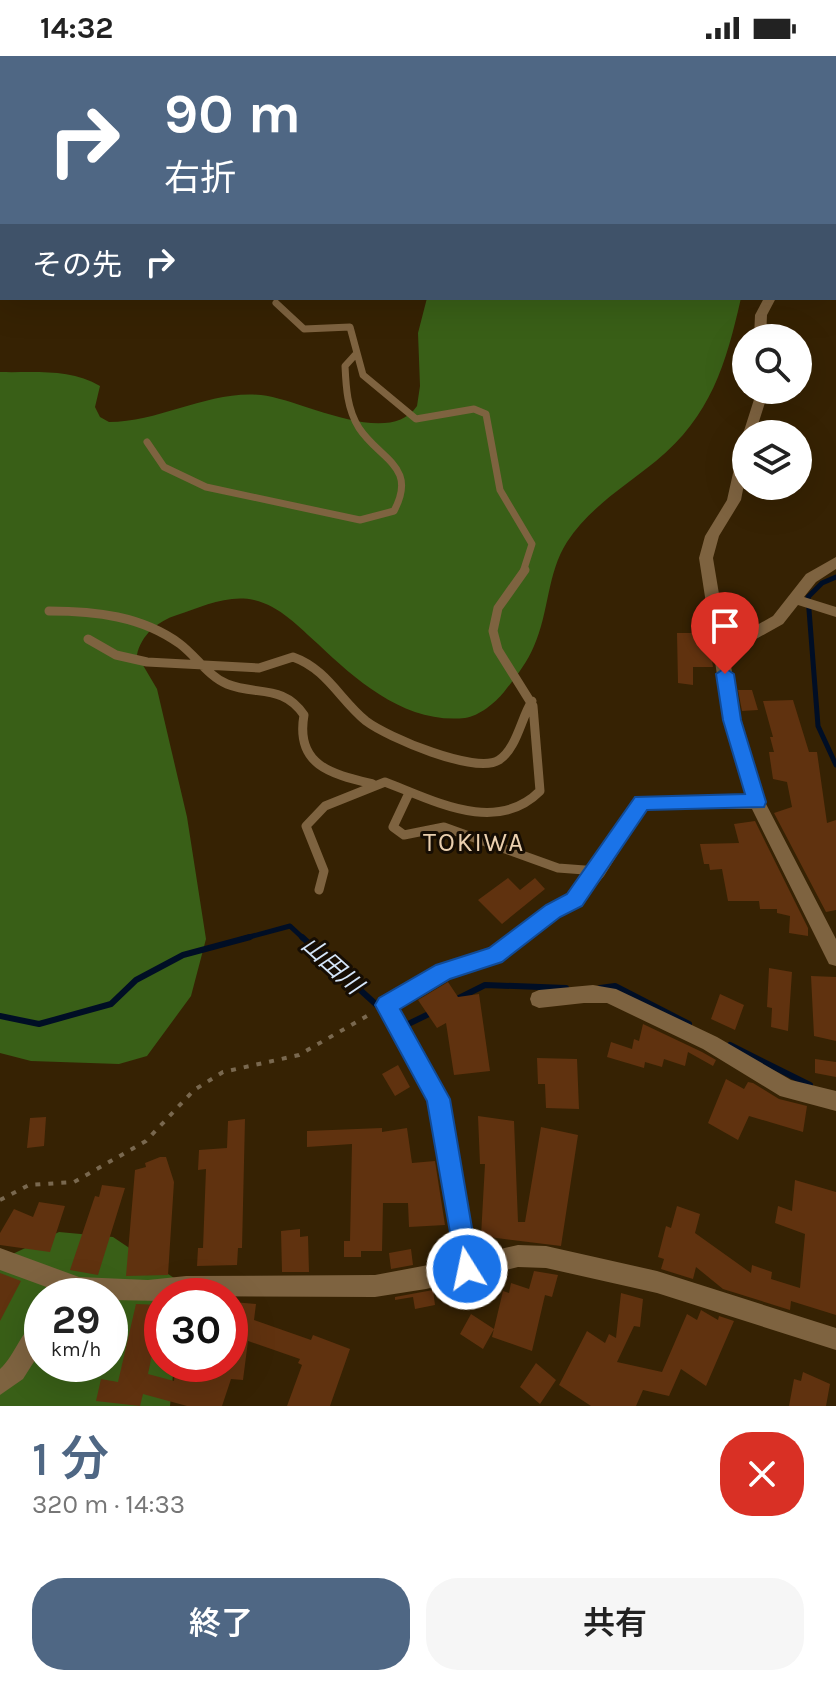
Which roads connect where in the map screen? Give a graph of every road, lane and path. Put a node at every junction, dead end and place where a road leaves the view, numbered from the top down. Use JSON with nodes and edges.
{"nodes":[{"id":1,"x":769,"y":300,"type":"edge"},
{"id":2,"x":276,"y":303,"type":"dead end"},
{"id":3,"x":761,"y":324,"type":"edge"},
{"id":4,"x":355,"y":355,"type":"junction"},
{"id":5,"x":147,"y":442,"type":"dead end"},
{"id":6,"x":734,"y":500,"type":"edge"},
{"id":7,"x":836,"y":562,"type":"edge"},
{"id":8,"x":796,"y":599,"type":"junction"},
{"id":9,"x":49,"y":611,"type":"dead end"},
{"id":10,"x":836,"y":612,"type":"edge"},
{"id":11,"x":88,"y":639,"type":"dead end"},
{"id":12,"x":721,"y":652,"type":"junction"},
{"id":13,"x":203,"y":664,"type":"junction"},
{"id":14,"x":532,"y":701,"type":"junction"},
{"id":15,"x":373,"y":784,"type":"junction"},
{"id":16,"x":409,"y":793,"type":"junction"},
{"id":17,"x":757,"y":802,"type":"junction"},
{"id":18,"x":598,"y":871,"type":"junction"},
{"id":19,"x":319,"y":890,"type":"dead end"},
{"id":20,"x":836,"y":958,"type":"edge"},
{"id":21,"x":539,"y":999,"type":"dead end"},
{"id":22,"x":386,"y":1005,"type":"junction"},
{"id":23,"x":836,"y":1101,"type":"edge"},
{"id":24,"x":0,"y":1200,"type":"edge"},
{"id":25,"x":0,"y":1259,"type":"edge"},
{"id":26,"x":467,"y":1269,"type":"junction"},
{"id":27,"x":39,"y":1278,"type":"edge"},
{"id":28,"x":128,"y":1291,"type":"edge"},
{"id":29,"x":836,"y":1339,"type":"edge"},
{"id":30,"x":24,"y":1357,"type":"edge"},
{"id":31,"x":0,"y":1384,"type":"edge"}],
"edges":[{"from":1,"to":3,"type":"street"},
{"from":2,"to":4,"type":"lane"},
{"from":4,"to":5,"type":"lane"},
{"from":4,"to":14,"type":"lane"},
{"from":6,"to":12,"type":"street"},
{"from":7,"to":8,"type":"street"},
{"from":8,"to":10,"type":"street"},
{"from":8,"to":12,"type":"street"},
{"from":9,"to":13,"type":"lane"},
{"from":11,"to":13,"type":"lane"},
{"from":12,"to":17,"type":"street"},
{"from":13,"to":14,"type":"lane"},
{"from":13,"to":15,"type":"lane"},
{"from":14,"to":16,"type":"lane"},
{"from":15,"to":16,"type":"lane"},
{"from":15,"to":19,"type":"lane"},
{"from":16,"to":18,"type":"lane"},
{"from":17,"to":18,"type":"street"},
{"from":17,"to":20,"type":"street"},
{"from":18,"to":22,"type":"street"},
{"from":21,"to":23,"type":"street"},
{"from":22,"to":24,"type":"path"},
{"from":22,"to":26,"type":"street"},
{"from":25,"to":27,"type":"street"},
{"from":26,"to":28,"type":"street"},
{"from":26,"to":29,"type":"street"},
{"from":30,"to":31,"type":"street"}]}
